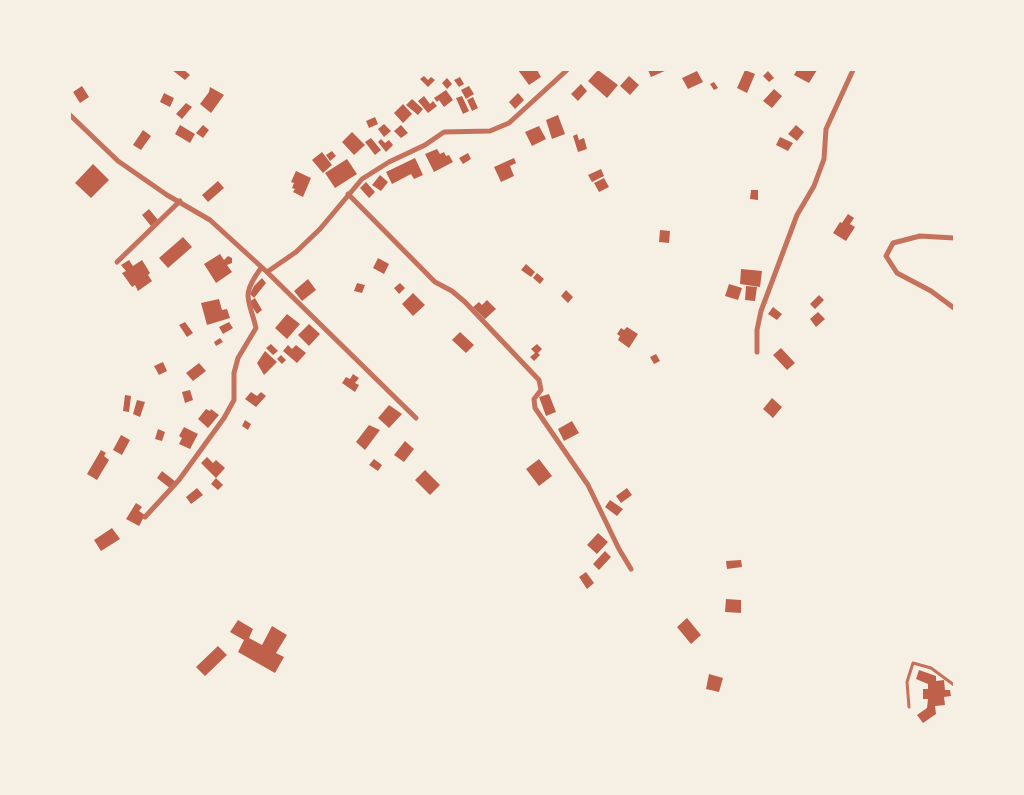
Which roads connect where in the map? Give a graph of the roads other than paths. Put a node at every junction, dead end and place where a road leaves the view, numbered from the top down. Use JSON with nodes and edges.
{"nodes":[{"id":1,"x":567,"y":70,"type":"edge"},
{"id":2,"x":853,"y":70,"type":"edge"},
{"id":3,"x":70,"y":115,"type":"edge"},
{"id":4,"x":348,"y":194,"type":"junction"},
{"id":5,"x":180,"y":201,"type":"junction"},
{"id":6,"x":954,"y":238,"type":"edge"},
{"id":7,"x":117,"y":262,"type":"dead end"},
{"id":8,"x":261,"y":268,"type":"junction"},
{"id":9,"x":267,"y":272,"type":"junction"},
{"id":10,"x":954,"y":308,"type":"edge"},
{"id":11,"x":757,"y":352,"type":"dead end"},
{"id":12,"x":416,"y":418,"type":"dead end"},
{"id":13,"x":145,"y":517,"type":"dead end"},
{"id":14,"x":631,"y":569,"type":"dead end"},
{"id":15,"x":954,"y":685,"type":"edge"},
{"id":16,"x":909,"y":706,"type":"dead end"}],
"edges":[{"from":1,"to":4,"type":"street"},
{"from":2,"to":11,"type":"street"},
{"from":3,"to":5,"type":"street"},
{"from":4,"to":9,"type":"street"},
{"from":4,"to":14,"type":"street"},
{"from":5,"to":7,"type":"street"},
{"from":5,"to":8,"type":"street"},
{"from":6,"to":10,"type":"street"},
{"from":8,"to":9,"type":"street"},
{"from":8,"to":13,"type":"street"},
{"from":9,"to":12,"type":"street"},
{"from":15,"to":16,"type":"lane"}]}
